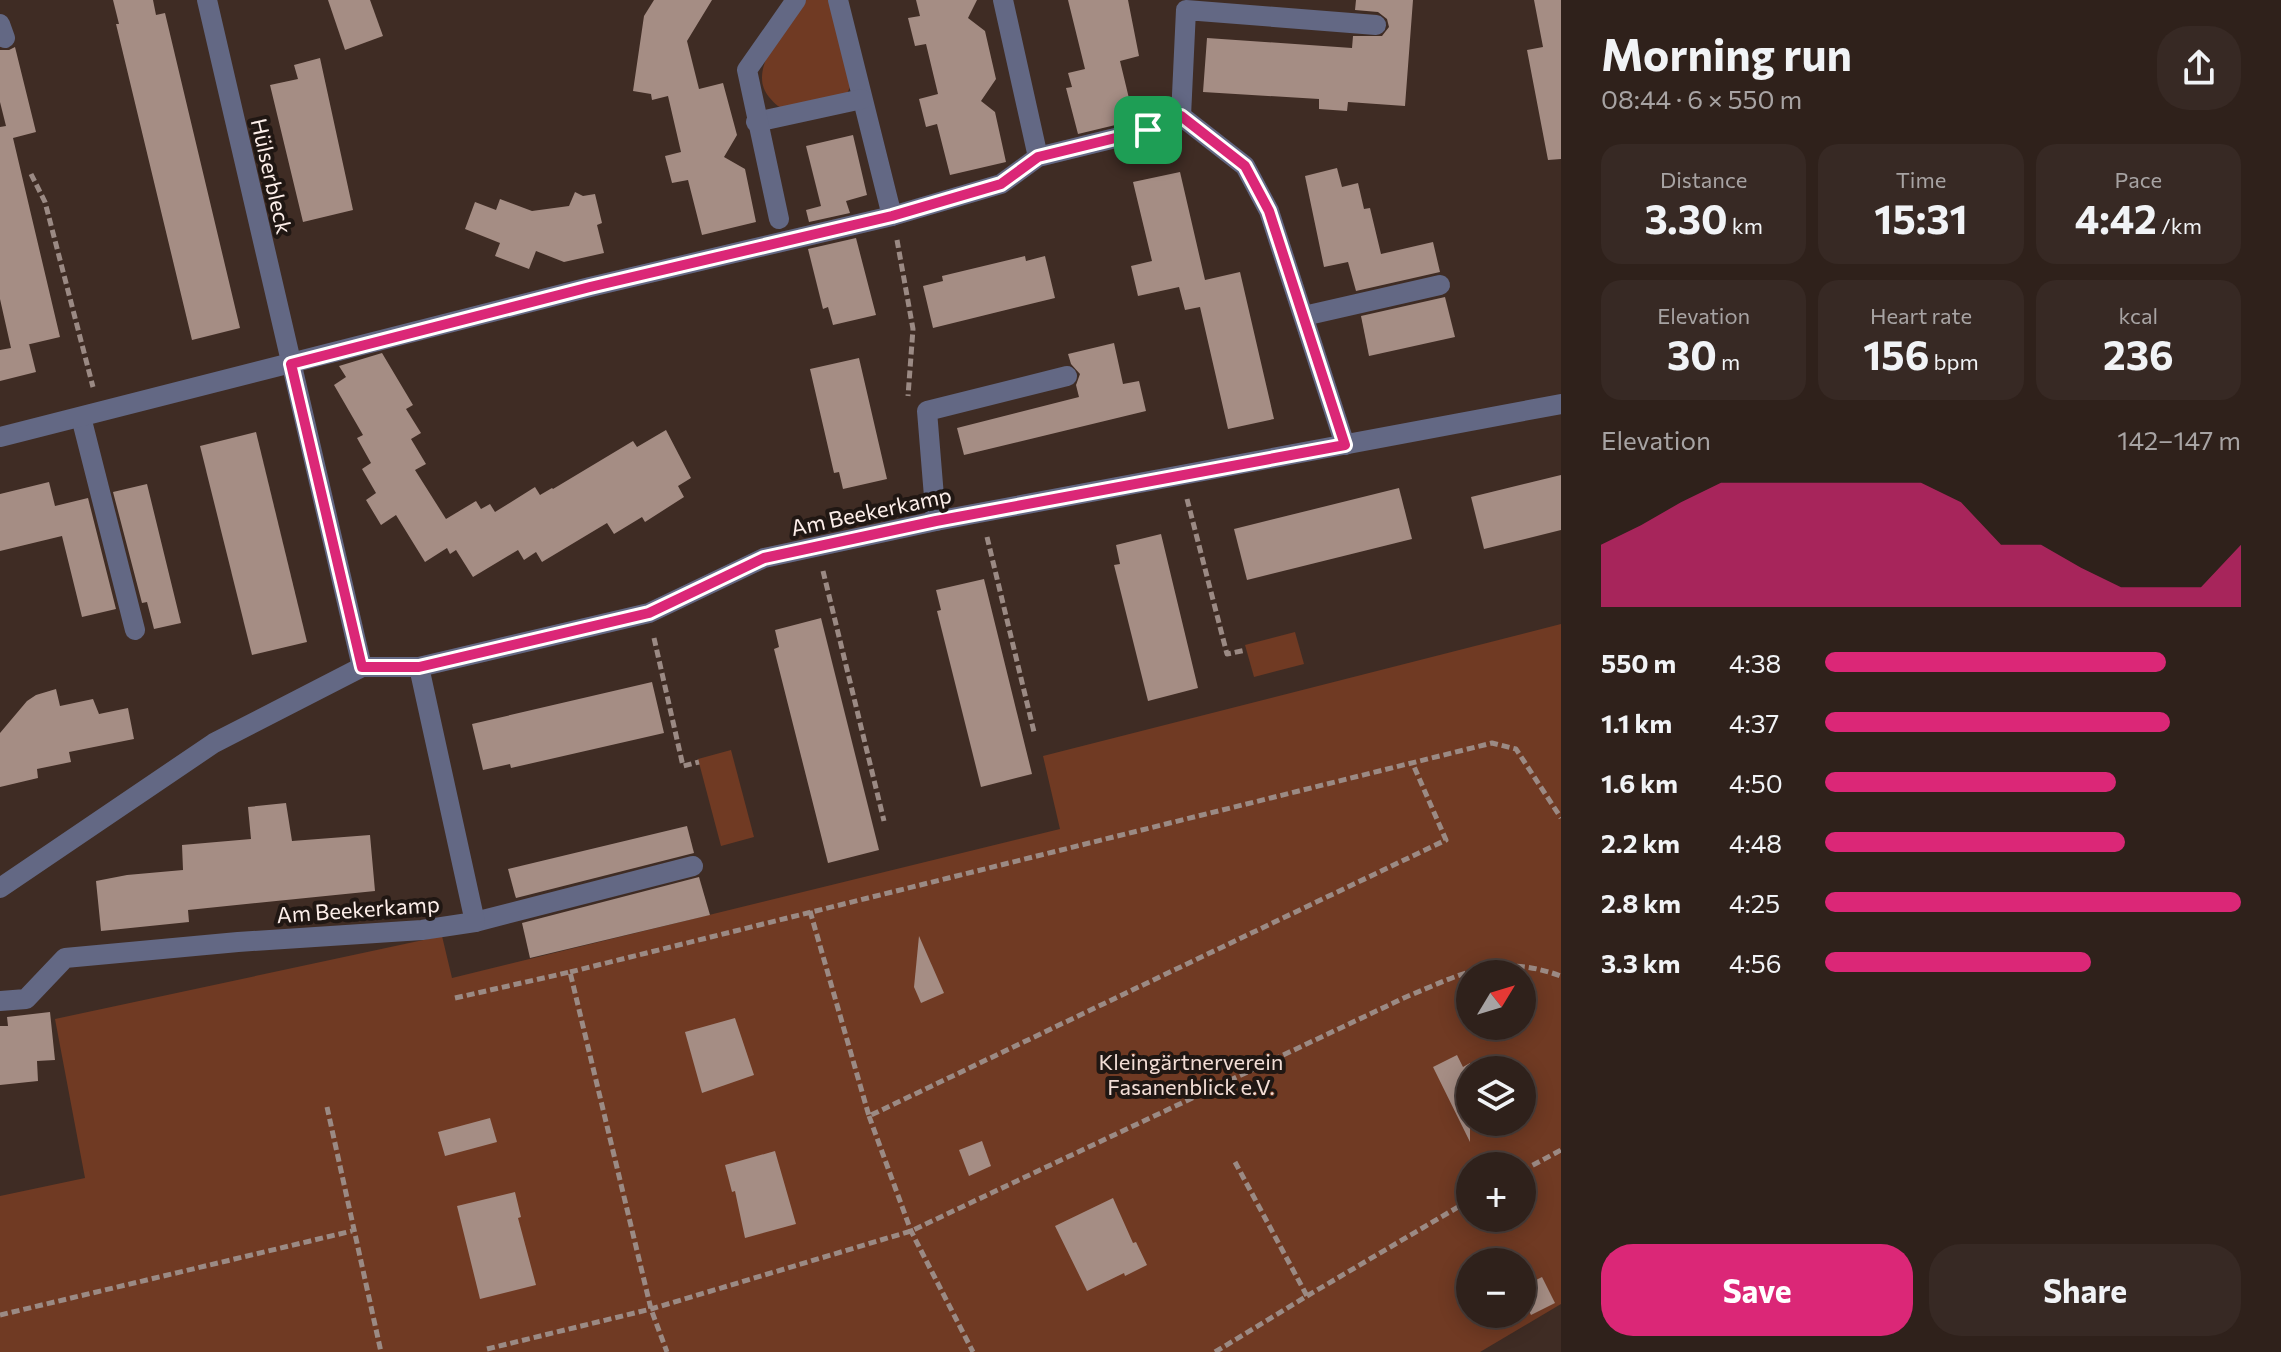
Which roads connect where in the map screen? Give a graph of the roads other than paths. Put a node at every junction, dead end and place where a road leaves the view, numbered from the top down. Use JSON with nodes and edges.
{"nodes":[{"id":1,"x":207,"y":0,"type":"edge"},
{"id":2,"x":796,"y":0,"type":"edge"},
{"id":3,"x":838,"y":0,"type":"edge"},
{"id":4,"x":1003,"y":0,"type":"edge"},
{"id":5,"x":1182,"y":5,"type":"edge"},
{"id":6,"x":1376,"y":25,"type":"dead end"},
{"id":7,"x":862,"y":99,"type":"junction"},
{"id":8,"x":1181,"y":116,"type":"junction"},
{"id":9,"x":756,"y":122,"type":"junction"},
{"id":10,"x":1038,"y":157,"type":"junction"},
{"id":11,"x":892,"y":216,"type":"junction"},
{"id":12,"x":779,"y":219,"type":"dead end"},
{"id":13,"x":1440,"y":285,"type":"dead end"},
{"id":14,"x":1304,"y":316,"type":"junction"},
{"id":15,"x":291,"y":364,"type":"junction"},
{"id":16,"x":1067,"y":376,"type":"dead end"},
{"id":17,"x":1561,"y":404,"type":"edge"},
{"id":18,"x":90,"y":414,"type":"junction"},
{"id":19,"x":0,"y":437,"type":"edge"},
{"id":20,"x":1345,"y":445,"type":"junction"},
{"id":21,"x":936,"y":521,"type":"junction"},
{"id":22,"x":135,"y":630,"type":"dead end"},
{"id":23,"x":362,"y":667,"type":"junction"},
{"id":24,"x":419,"y":667,"type":"junction"},
{"id":25,"x":693,"y":866,"type":"dead end"},
{"id":26,"x":0,"y":888,"type":"edge"},
{"id":27,"x":475,"y":922,"type":"junction"},
{"id":28,"x":0,"y":1001,"type":"edge"}],
"edges":[{"from":1,"to":15,"type":"street","name":"Hülserbleck"},
{"from":2,"to":9,"type":"street"},
{"from":3,"to":7,"type":"street"},
{"from":4,"to":10,"type":"street"},
{"from":5,"to":6,"type":"street"},
{"from":5,"to":8,"type":"street"},
{"from":7,"to":9,"type":"street"},
{"from":7,"to":11,"type":"street"},
{"from":8,"to":10,"type":"street"},
{"from":8,"to":14,"type":"street"},
{"from":9,"to":12,"type":"street"},
{"from":10,"to":11,"type":"street"},
{"from":11,"to":15,"type":"street"},
{"from":13,"to":14,"type":"street"},
{"from":14,"to":20,"type":"street"},
{"from":15,"to":18,"type":"street"},
{"from":15,"to":23,"type":"street","name":"Hülserbleck"},
{"from":16,"to":21,"type":"street"},
{"from":17,"to":20,"type":"street","name":"Am Beekerkamp"},
{"from":18,"to":19,"type":"street"},
{"from":18,"to":22,"type":"street"},
{"from":20,"to":21,"type":"street","name":"Am Beekerkamp"},
{"from":21,"to":24,"type":"street","name":"Am Beekerkamp"},
{"from":23,"to":24,"type":"street","name":"Am Beekerkamp"},
{"from":23,"to":26,"type":"street","name":"Am Beekerkamp"},
{"from":24,"to":27,"type":"street","name":"Am Beekerkamp"},
{"from":25,"to":27,"type":"street"},
{"from":27,"to":28,"type":"street","name":"Am Beekerkamp"}]}
